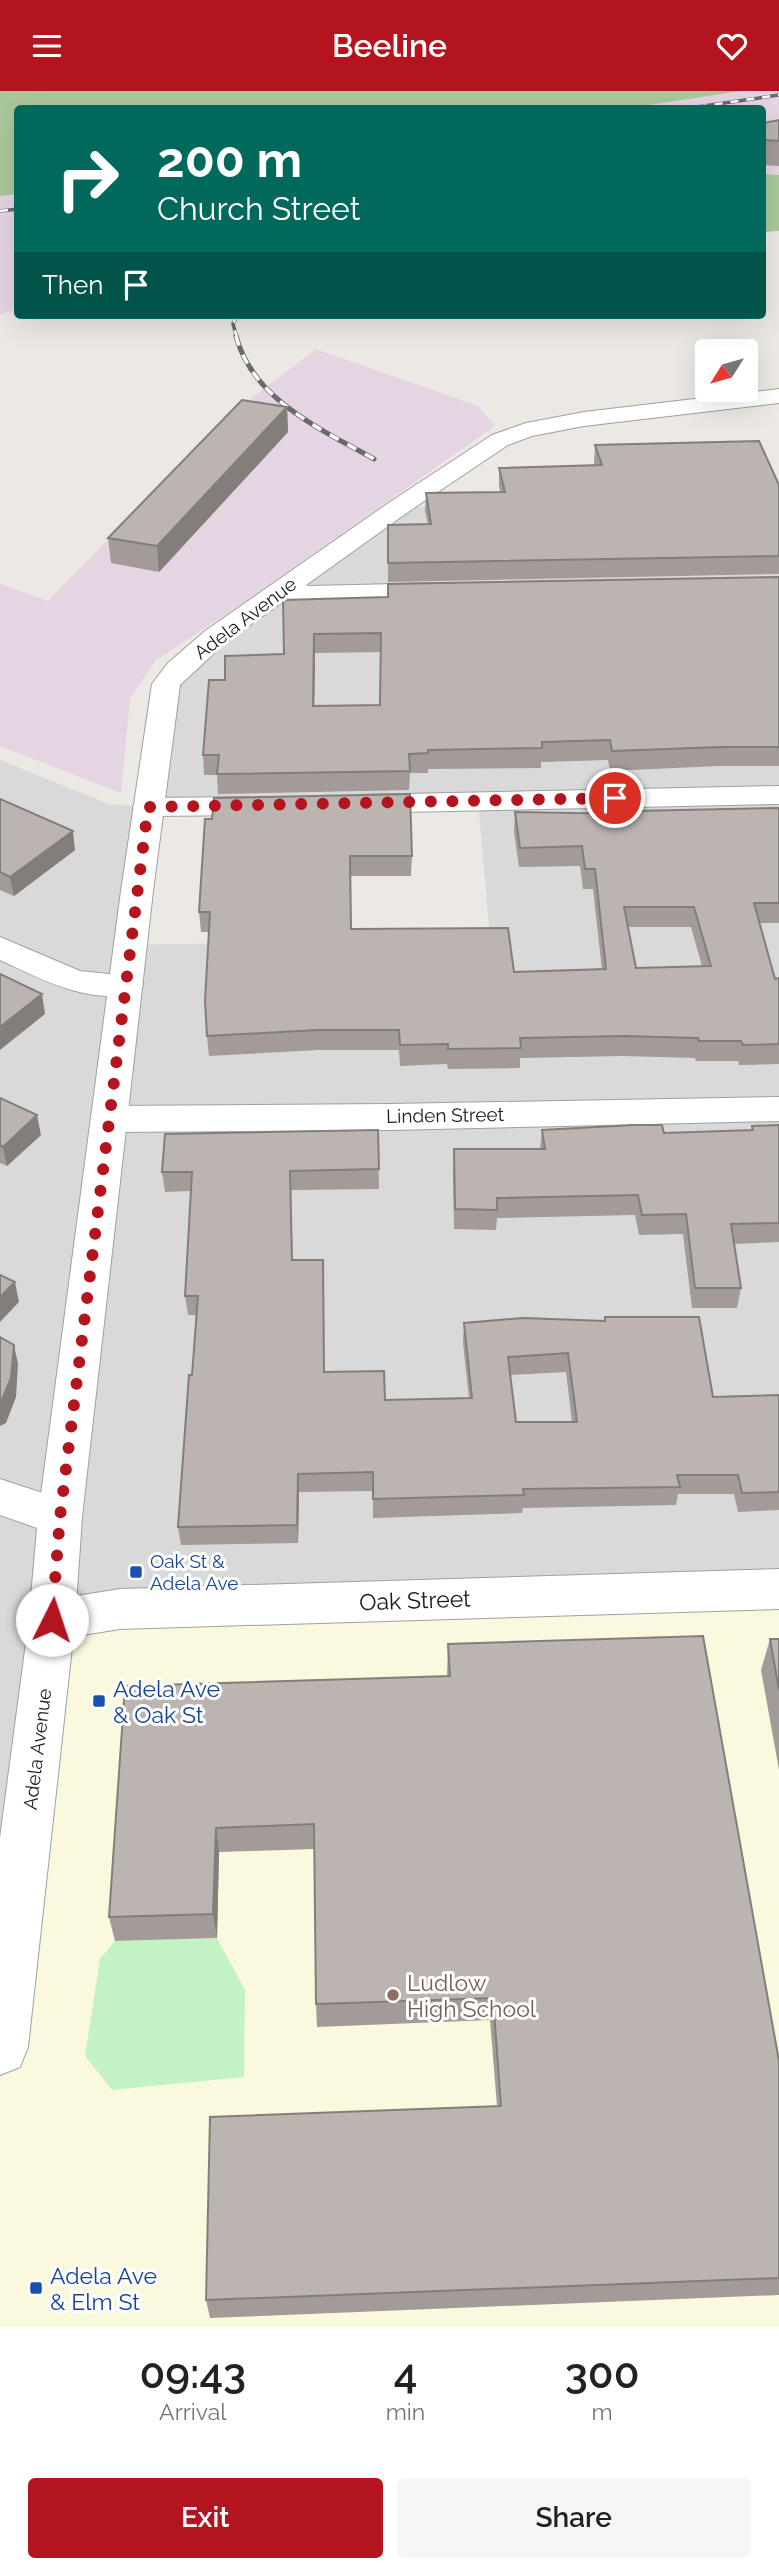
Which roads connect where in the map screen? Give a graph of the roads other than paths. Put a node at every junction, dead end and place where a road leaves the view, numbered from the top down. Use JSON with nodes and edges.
{"nodes":[{"id":1,"x":779,"y":396,"type":"edge"},
{"id":2,"x":282,"y":591,"type":"junction"},
{"id":3,"x":462,"y":591,"type":"edge"},
{"id":4,"x":779,"y":795,"type":"edge"},
{"id":5,"x":329,"y":804,"type":"edge"},
{"id":6,"x":288,"y":806,"type":"edge"},
{"id":7,"x":148,"y":807,"type":"junction"},
{"id":8,"x":0,"y":947,"type":"edge"},
{"id":9,"x":126,"y":985,"type":"junction"},
{"id":10,"x":779,"y":1109,"type":"edge"},
{"id":11,"x":111,"y":1119,"type":"junction"},
{"id":12,"x":0,"y":1497,"type":"edge"},
{"id":13,"x":60,"y":1517,"type":"junction"},
{"id":14,"x":779,"y":1590,"type":"edge"},
{"id":15,"x":52,"y":1620,"type":"junction"},
{"id":16,"x":0,"y":2047,"type":"edge"}],
"edges":[{"from":1,"to":2,"type":"street","name":"Adela Avenue"},
{"from":2,"to":3,"type":"street"},
{"from":2,"to":7,"type":"street","name":"Adela Avenue"},
{"from":4,"to":5,"type":"street"},
{"from":6,"to":7,"type":"street"},
{"from":7,"to":9,"type":"street","name":"Adela Avenue"},
{"from":8,"to":9,"type":"street"},
{"from":9,"to":11,"type":"street","name":"Adela Avenue"},
{"from":10,"to":11,"type":"street","name":"Linden Street"},
{"from":11,"to":13,"type":"street","name":"Adela Avenue"},
{"from":12,"to":13,"type":"street"},
{"from":13,"to":15,"type":"street","name":"Adela Avenue"},
{"from":14,"to":15,"type":"street","name":"Oak Street"},
{"from":15,"to":16,"type":"street","name":"Adela Avenue"}]}
